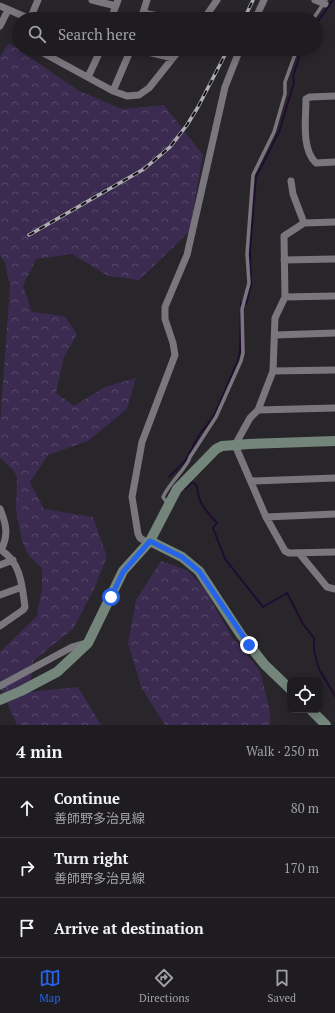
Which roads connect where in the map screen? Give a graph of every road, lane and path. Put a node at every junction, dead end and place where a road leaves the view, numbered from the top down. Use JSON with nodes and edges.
{"nodes":[{"id":1,"x":38,"y":0,"type":"edge"},
{"id":2,"x":92,"y":0,"type":"edge"},
{"id":3,"x":147,"y":0,"type":"edge"},
{"id":4,"x":216,"y":0,"type":"edge"},
{"id":5,"x":264,"y":0,"type":"edge"},
{"id":6,"x":315,"y":0,"type":"edge"},
{"id":7,"x":325,"y":2,"type":"edge"},
{"id":8,"x":117,"y":3,"type":"edge"},
{"id":9,"x":0,"y":6,"type":"edge"},
{"id":10,"x":8,"y":10,"type":"junction"},
{"id":11,"x":13,"y":12,"type":"edge"},
{"id":12,"x":33,"y":12,"type":"edge"},
{"id":13,"x":143,"y":12,"type":"edge"},
{"id":14,"x":208,"y":12,"type":"edge"},
{"id":15,"x":258,"y":12,"type":"edge"},
{"id":16,"x":318,"y":12,"type":"edge"},
{"id":17,"x":0,"y":26,"type":"edge"},
{"id":18,"x":49,"y":56,"type":"edge"},
{"id":19,"x":98,"y":56,"type":"edge"},
{"id":20,"x":128,"y":56,"type":"edge"},
{"id":21,"x":165,"y":56,"type":"edge"},
{"id":22,"x":237,"y":56,"type":"edge"},
{"id":23,"x":294,"y":56,"type":"edge"},
{"id":24,"x":173,"y":58,"type":"joint"},
{"id":25,"x":88,"y":77,"type":"junction"},
{"id":26,"x":113,"y":91,"type":"junction"},
{"id":27,"x":335,"y":96,"type":"edge"},
{"id":28,"x":335,"y":162,"type":"edge"},
{"id":29,"x":291,"y":180,"type":"dead end"},
{"id":30,"x":335,"y":222,"type":"edge"},
{"id":31,"x":304,"y":223,"type":"junction"},
{"id":32,"x":335,"y":259,"type":"edge"},
{"id":33,"x":284,"y":260,"type":"junction"},
{"id":34,"x":335,"y":296,"type":"edge"},
{"id":35,"x":285,"y":297,"type":"junction"},
{"id":36,"x":335,"y":333,"type":"edge"},
{"id":37,"x":275,"y":335,"type":"junction"},
{"id":38,"x":335,"y":370,"type":"edge"},
{"id":39,"x":273,"y":371,"type":"junction"},
{"id":40,"x":335,"y":408,"type":"edge"},
{"id":41,"x":258,"y":410,"type":"junction"},
{"id":42,"x":335,"y":441,"type":"edge"},
{"id":43,"x":235,"y":445,"type":"junction"},
{"id":44,"x":335,"y":478,"type":"edge"},
{"id":45,"x":251,"y":481,"type":"junction"},
{"id":46,"x":168,"y":504,"type":"junction"},
{"id":47,"x":0,"y":509,"type":"edge"},
{"id":48,"x":335,"y":514,"type":"edge"},
{"id":49,"x":266,"y":517,"type":"junction"},
{"id":50,"x":3,"y":532,"type":"edge"},
{"id":51,"x":149,"y":542,"type":"junction"},
{"id":52,"x":335,"y":552,"type":"edge"},
{"id":53,"x":299,"y":553,"type":"junction"},
{"id":54,"x":13,"y":560,"type":"junction"},
{"id":55,"x":0,"y":565,"type":"edge"},
{"id":56,"x":22,"y":586,"type":"junction"},
{"id":57,"x":335,"y":590,"type":"edge"},
{"id":58,"x":0,"y":595,"type":"edge"},
{"id":59,"x":0,"y":626,"type":"edge"},
{"id":60,"x":88,"y":643,"type":"junction"},
{"id":61,"x":0,"y":686,"type":"edge"},
{"id":62,"x":287,"y":686,"type":"edge"},
{"id":63,"x":3,"y":699,"type":"edge"},
{"id":64,"x":314,"y":713,"type":"edge"},
{"id":65,"x":325,"y":725,"type":"edge"}],
"edges":[{"from":1,"to":12,"type":"street"},
{"from":2,"to":8,"type":"street"},
{"from":3,"to":13,"type":"street"},
{"from":4,"to":14,"type":"street"},
{"from":5,"to":15,"type":"street"},
{"from":6,"to":7,"type":"street"},
{"from":7,"to":16,"type":"lane"},
{"from":9,"to":10,"type":"street"},
{"from":10,"to":11,"type":"street"},
{"from":10,"to":17,"type":"street"},
{"from":18,"to":25,"type":"street"},
{"from":19,"to":25,"type":"street"},
{"from":20,"to":26,"type":"street"},
{"from":21,"to":24,"type":"street"},
{"from":22,"to":51,"type":"street"},
{"from":23,"to":46,"type":"lane"},
{"from":24,"to":26,"type":"street"},
{"from":25,"to":26,"type":"street"},
{"from":27,"to":28,"type":"street"},
{"from":29,"to":31,"type":"street"},
{"from":30,"to":31,"type":"street"},
{"from":31,"to":33,"type":"street"},
{"from":32,"to":33,"type":"street"},
{"from":33,"to":35,"type":"street"},
{"from":34,"to":35,"type":"street"},
{"from":35,"to":37,"type":"street"},
{"from":36,"to":37,"type":"street"},
{"from":37,"to":39,"type":"street"},
{"from":38,"to":39,"type":"street"},
{"from":39,"to":41,"type":"street"},
{"from":40,"to":41,"type":"street"},
{"from":41,"to":43,"type":"street"},
{"from":42,"to":43,"type":"main road"},
{"from":43,"to":45,"type":"street"},
{"from":43,"to":46,"type":"main road"},
{"from":44,"to":45,"type":"street"},
{"from":45,"to":49,"type":"street"},
{"from":46,"to":51,"type":"main road"},
{"from":47,"to":50,"type":"street"},
{"from":48,"to":49,"type":"street"},
{"from":49,"to":53,"type":"street"},
{"from":50,"to":54,"type":"street"},
{"from":51,"to":60,"type":"main road"},
{"from":51,"to":62,"type":"main road"},
{"from":52,"to":53,"type":"street"},
{"from":53,"to":57,"type":"street"},
{"from":54,"to":55,"type":"street"},
{"from":54,"to":56,"type":"street"},
{"from":56,"to":58,"type":"street"},
{"from":56,"to":59,"type":"street"},
{"from":60,"to":61,"type":"street"},
{"from":60,"to":63,"type":"main road"},
{"from":64,"to":65,"type":"main road"}]}
